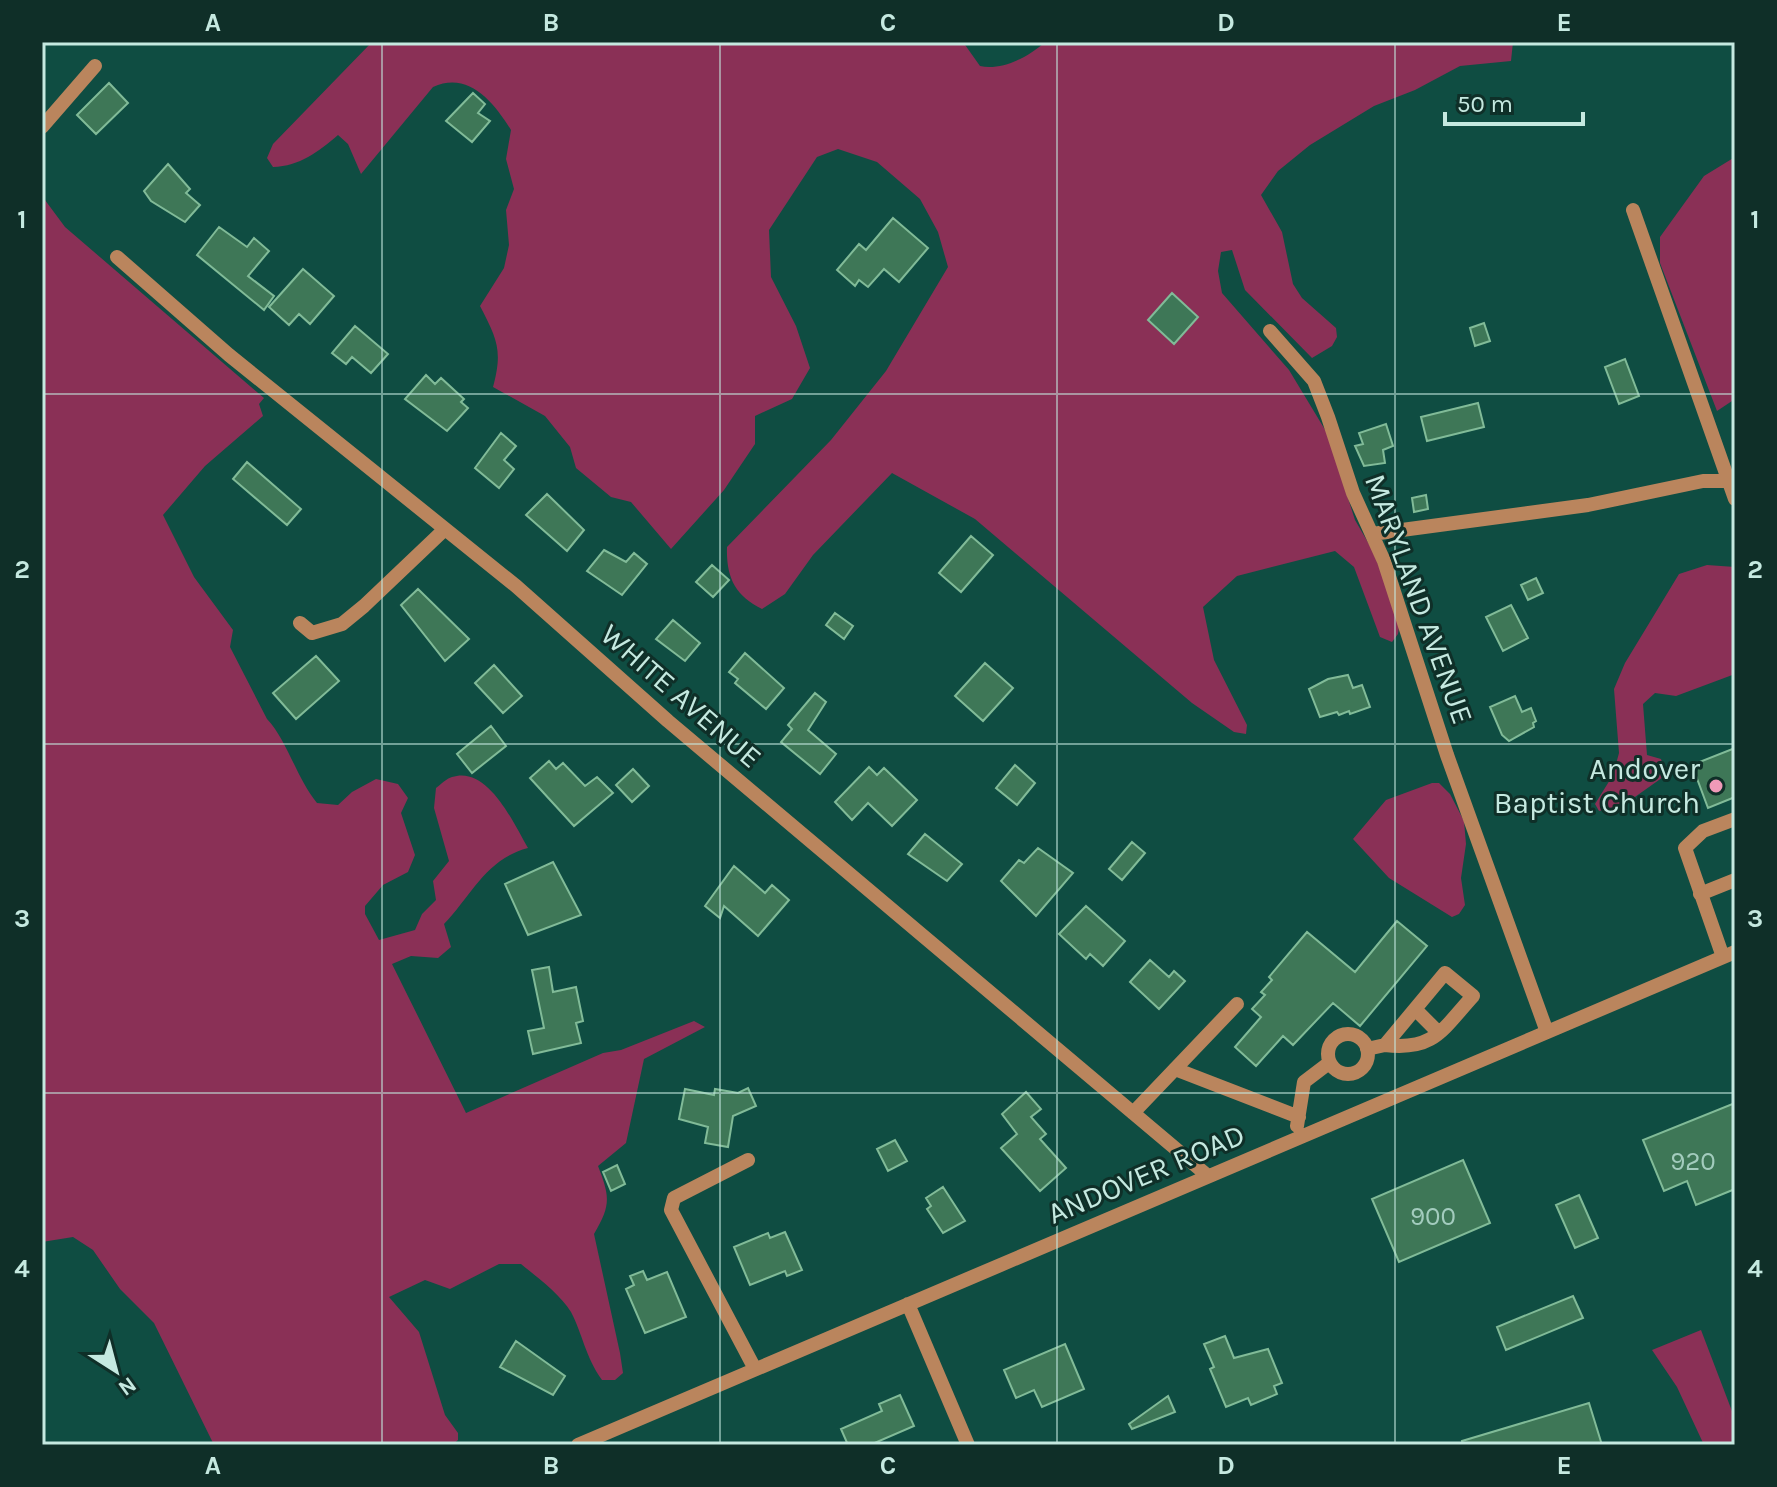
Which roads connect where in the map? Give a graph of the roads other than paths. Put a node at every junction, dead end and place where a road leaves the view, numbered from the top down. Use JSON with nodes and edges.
{"nodes":[{"id":1,"x":95,"y":66,"type":"dead end"},
{"id":2,"x":42,"y":127,"type":"edge"},
{"id":3,"x":1633,"y":210,"type":"dead end"},
{"id":4,"x":117,"y":257,"type":"dead end"},
{"id":5,"x":1270,"y":331,"type":"dead end"},
{"id":6,"x":1729,"y":481,"type":"junction"},
{"id":7,"x":1735,"y":499,"type":"edge"},
{"id":8,"x":445,"y":529,"type":"junction"},
{"id":9,"x":1372,"y":534,"type":"junction"},
{"id":10,"x":300,"y":623,"type":"dead end"},
{"id":11,"x":1735,"y":819,"type":"edge"},
{"id":12,"x":1735,"y":880,"type":"edge"},
{"id":13,"x":1700,"y":894,"type":"junction"},
{"id":14,"x":1729,"y":954,"type":"edge"},
{"id":15,"x":1237,"y":1004,"type":"dead end"},
{"id":16,"x":1415,"y":1009,"type":"junction"},
{"id":17,"x":1547,"y":1032,"type":"junction"},
{"id":18,"x":1439,"y":1033,"type":"junction"},
{"id":19,"x":1385,"y":1045,"type":"junction"},
{"id":20,"x":1367,"y":1049,"type":"junction"},
{"id":21,"x":1329,"y":1063,"type":"junction"},
{"id":22,"x":1175,"y":1069,"type":"junction"},
{"id":23,"x":1133,"y":1113,"type":"junction"},
{"id":24,"x":1299,"y":1117,"type":"junction"},
{"id":25,"x":1295,"y":1139,"type":"junction"},
{"id":26,"x":748,"y":1160,"type":"dead end"},
{"id":27,"x":1208,"y":1176,"type":"junction"},
{"id":28,"x":908,"y":1304,"type":"junction"},
{"id":29,"x":755,"y":1369,"type":"junction"},
{"id":30,"x":578,"y":1445,"type":"edge"},
{"id":31,"x":968,"y":1445,"type":"edge"}],
"edges":[{"from":1,"to":2,"type":"street"},
{"from":3,"to":6,"type":"street"},
{"from":4,"to":8,"type":"street","name":"WHITE AVENUE"},
{"from":5,"to":9,"type":"street","name":"MARYLAND AVENUE"},
{"from":6,"to":7,"type":"street"},
{"from":6,"to":9,"type":"street"},
{"from":8,"to":10,"type":"street"},
{"from":8,"to":23,"type":"street","name":"WHITE AVENUE"},
{"from":9,"to":17,"type":"street","name":"MARYLAND AVENUE"},
{"from":11,"to":13,"type":"street"},
{"from":12,"to":13,"type":"street"},
{"from":13,"to":14,"type":"street"},
{"from":14,"to":17,"type":"street","name":"ANDOVER ROAD"},
{"from":15,"to":22,"type":"street"},
{"from":16,"to":18,"type":"street"},
{"from":16,"to":18,"type":"street"},
{"from":16,"to":19,"type":"street"},
{"from":17,"to":25,"type":"street","name":"ANDOVER ROAD"},
{"from":18,"to":19,"type":"street"},
{"from":19,"to":20,"type":"street"},
{"from":20,"to":21,"type":"street"},
{"from":20,"to":21,"type":"street"},
{"from":21,"to":24,"type":"street"},
{"from":22,"to":23,"type":"street"},
{"from":22,"to":24,"type":"street"},
{"from":23,"to":27,"type":"street","name":"WHITE AVENUE"},
{"from":24,"to":25,"type":"street"},
{"from":25,"to":27,"type":"street","name":"ANDOVER ROAD"},
{"from":26,"to":29,"type":"street"},
{"from":27,"to":28,"type":"street","name":"ANDOVER ROAD"},
{"from":28,"to":29,"type":"street","name":"ANDOVER ROAD"},
{"from":28,"to":31,"type":"street"},
{"from":29,"to":30,"type":"street","name":"ANDOVER ROAD"}]}
